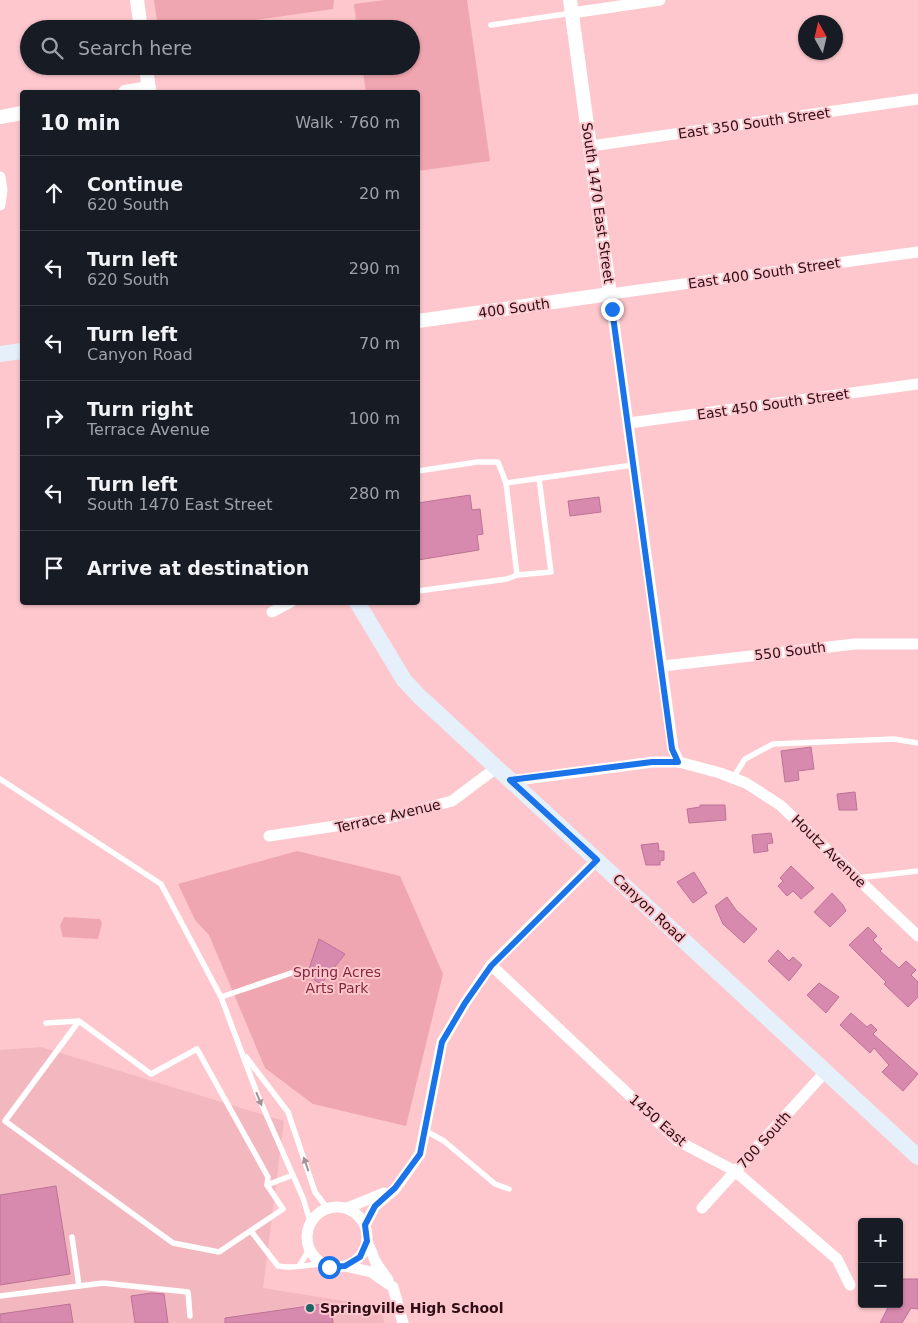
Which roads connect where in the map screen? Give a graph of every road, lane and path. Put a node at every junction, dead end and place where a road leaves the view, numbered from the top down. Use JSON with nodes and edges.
{"nodes":[{"id":1,"x":137,"y":0,"type":"edge"},
{"id":2,"x":660,"y":0,"type":"edge"},
{"id":3,"x":571,"y":7,"type":"edge"},
{"id":4,"x":140,"y":20,"type":"edge"},
{"id":5,"x":490,"y":25,"type":"dead end"},
{"id":6,"x":147,"y":75,"type":"edge"},
{"id":7,"x":149,"y":90,"type":"edge"},
{"id":8,"x":918,"y":99,"type":"edge"},
{"id":9,"x":20,"y":113,"type":"edge"},
{"id":10,"x":0,"y":117,"type":"edge"},
{"id":11,"x":591,"y":146,"type":"junction"},
{"id":12,"x":0,"y":177,"type":"edge"},
{"id":13,"x":0,"y":205,"type":"edge"},
{"id":14,"x":918,"y":252,"type":"edge"},
{"id":15,"x":610,"y":294,"type":"junction"},
{"id":16,"x":420,"y":321,"type":"edge"},
{"id":17,"x":20,"y":352,"type":"edge"},
{"id":18,"x":0,"y":354,"type":"edge"},
{"id":19,"x":918,"y":384,"type":"edge"},
{"id":20,"x":628,"y":423,"type":"junction"},
{"id":21,"x":634,"y":465,"type":"junction"},
{"id":22,"x":420,"y":471,"type":"edge"},
{"id":23,"x":539,"y":478,"type":"junction"},
{"id":24,"x":506,"y":483,"type":"junction"},
{"id":25,"x":517,"y":575,"type":"junction"},
{"id":26,"x":420,"y":591,"type":"edge"},
{"id":27,"x":286,"y":605,"type":"edge"},
{"id":28,"x":359,"y":605,"type":"edge"},
{"id":29,"x":272,"y":612,"type":"dead end"},
{"id":30,"x":918,"y":644,"type":"edge"},
{"id":31,"x":663,"y":666,"type":"junction"},
{"id":32,"x":918,"y":743,"type":"edge"},
{"id":33,"x":678,"y":762,"type":"junction"},
{"id":34,"x":496,"y":768,"type":"junction"},
{"id":35,"x":733,"y":778,"type":"junction"},
{"id":36,"x":0,"y":779,"type":"edge"},
{"id":37,"x":510,"y":780,"type":"junction"},
{"id":38,"x":269,"y":836,"type":"dead end"},
{"id":39,"x":597,"y":860,"type":"junction"},
{"id":40,"x":918,"y":871,"type":"edge"},
{"id":41,"x":857,"y":878,"type":"junction"},
{"id":42,"x":918,"y":936,"type":"edge"},
{"id":43,"x":491,"y":966,"type":"junction"},
{"id":44,"x":300,"y":970,"type":"dead end"},
{"id":45,"x":221,"y":997,"type":"junction"},
{"id":46,"x":79,"y":1021,"type":"junction"},
{"id":47,"x":46,"y":1023,"type":"dead end"},
{"id":48,"x":243,"y":1053,"type":"junction"},
{"id":49,"x":826,"y":1071,"type":"junction"},
{"id":50,"x":424,"y":1130,"type":"junction"},
{"id":51,"x":918,"y":1156,"type":"edge"},
{"id":52,"x":735,"y":1171,"type":"junction"},
{"id":53,"x":293,"y":1175,"type":"junction"},
{"id":54,"x":267,"y":1185,"type":"junction"},
{"id":55,"x":395,"y":1188,"type":"junction"},
{"id":56,"x":509,"y":1189,"type":"dead end"},
{"id":57,"x":327,"y":1208,"type":"junction"},
{"id":58,"x":348,"y":1208,"type":"junction"},
{"id":59,"x":702,"y":1208,"type":"dead end"},
{"id":60,"x":310,"y":1221,"type":"junction"},
{"id":61,"x":365,"y":1225,"type":"junction"},
{"id":62,"x":251,"y":1231,"type":"junction"},
{"id":63,"x":72,"y":1237,"type":"dead end"},
{"id":64,"x":367,"y":1241,"type":"junction"},
{"id":65,"x":309,"y":1250,"type":"junction"},
{"id":66,"x":322,"y":1264,"type":"junction"},
{"id":67,"x":299,"y":1266,"type":"junction"},
{"id":68,"x":345,"y":1266,"type":"junction"},
{"id":69,"x":850,"y":1285,"type":"dead end"},
{"id":70,"x":80,"y":1286,"type":"junction"},
{"id":71,"x":393,"y":1287,"type":"junction"},
{"id":72,"x":0,"y":1296,"type":"edge"},
{"id":73,"x":190,"y":1316,"type":"dead end"},
{"id":74,"x":402,"y":1323,"type":"edge"}],
"edges":[{"from":1,"to":4,"type":"street"},
{"from":2,"to":3,"type":"street"},
{"from":3,"to":5,"type":"lane"},
{"from":3,"to":11,"type":"street","name":"South 1470 East Street"},
{"from":6,"to":7,"type":"street"},
{"from":8,"to":11,"type":"street","name":"East 350 South Street"},
{"from":9,"to":10,"type":"street"},
{"from":11,"to":15,"type":"street","name":"South 1470 East Street"},
{"from":12,"to":13,"type":"street"},
{"from":14,"to":15,"type":"street","name":"East 400 South Street"},
{"from":15,"to":16,"type":"street","name":"400 South"},
{"from":15,"to":20,"type":"street","name":"South 1470 East Street"},
{"from":17,"to":18,"type":"main road"},
{"from":19,"to":20,"type":"street","name":"East 450 South Street"},
{"from":20,"to":21,"type":"street","name":"South 1470 East Street"},
{"from":21,"to":23,"type":"lane"},
{"from":21,"to":31,"type":"street","name":"South 1470 East Street"},
{"from":22,"to":24,"type":"lane"},
{"from":23,"to":24,"type":"lane"},
{"from":23,"to":25,"type":"lane"},
{"from":24,"to":25,"type":"lane"},
{"from":25,"to":26,"type":"lane"},
{"from":27,"to":29,"type":"street"},
{"from":28,"to":34,"type":"main road","name":"Canyon Road"},
{"from":30,"to":31,"type":"street","name":"550 South"},
{"from":31,"to":33,"type":"street","name":"South 1470 East Street"},
{"from":32,"to":35,"type":"lane"},
{"from":33,"to":35,"type":"street"},
{"from":33,"to":37,"type":"street"},
{"from":34,"to":37,"type":"main road","name":"Canyon Road"},
{"from":34,"to":38,"type":"street","name":"Terrace Avenue"},
{"from":35,"to":41,"type":"street","name":"Houtz Avenue"},
{"from":36,"to":45,"type":"lane"},
{"from":37,"to":39,"type":"main road","name":"Canyon Road"},
{"from":39,"to":43,"type":"street"},
{"from":39,"to":49,"type":"main road","name":"Canyon Road"},
{"from":40,"to":41,"type":"lane"},
{"from":41,"to":42,"type":"street","name":"Houtz Avenue"},
{"from":43,"to":50,"type":"street"},
{"from":43,"to":52,"type":"street","name":"1450 East"},
{"from":44,"to":45,"type":"lane"},
{"from":45,"to":48,"type":"lane"},
{"from":46,"to":47,"type":"lane"},
{"from":46,"to":54,"type":"lane"},
{"from":46,"to":62,"type":"lane"},
{"from":48,"to":53,"type":"lane","one_way":true},
{"from":57,"to":48,"type":"lane","one_way":true},
{"from":49,"to":51,"type":"main road","name":"Canyon Road"},
{"from":49,"to":52,"type":"street","name":"700 South"},
{"from":50,"to":55,"type":"street"},
{"from":50,"to":56,"type":"lane"},
{"from":52,"to":59,"type":"street","name":"700 South"},
{"from":52,"to":69,"type":"street","name":"1450 East"},
{"from":53,"to":54,"type":"lane"},
{"from":53,"to":60,"type":"lane"},
{"from":54,"to":62,"type":"lane"},
{"from":55,"to":58,"type":"street"},
{"from":55,"to":61,"type":"street"},
{"from":57,"to":58,"type":"street"},
{"from":57,"to":60,"type":"street"},
{"from":58,"to":61,"type":"street"},
{"from":60,"to":65,"type":"street"},
{"from":61,"to":64,"type":"street"},
{"from":62,"to":67,"type":"lane"},
{"from":63,"to":70,"type":"lane"},
{"from":64,"to":68,"type":"street"},
{"from":64,"to":71,"type":"street"},
{"from":65,"to":66,"type":"street"},
{"from":65,"to":67,"type":"lane"},
{"from":66,"to":67,"type":"lane"},
{"from":66,"to":68,"type":"street"},
{"from":68,"to":71,"type":"street"},
{"from":70,"to":72,"type":"lane"},
{"from":70,"to":73,"type":"lane"},
{"from":71,"to":74,"type":"street"}]}
